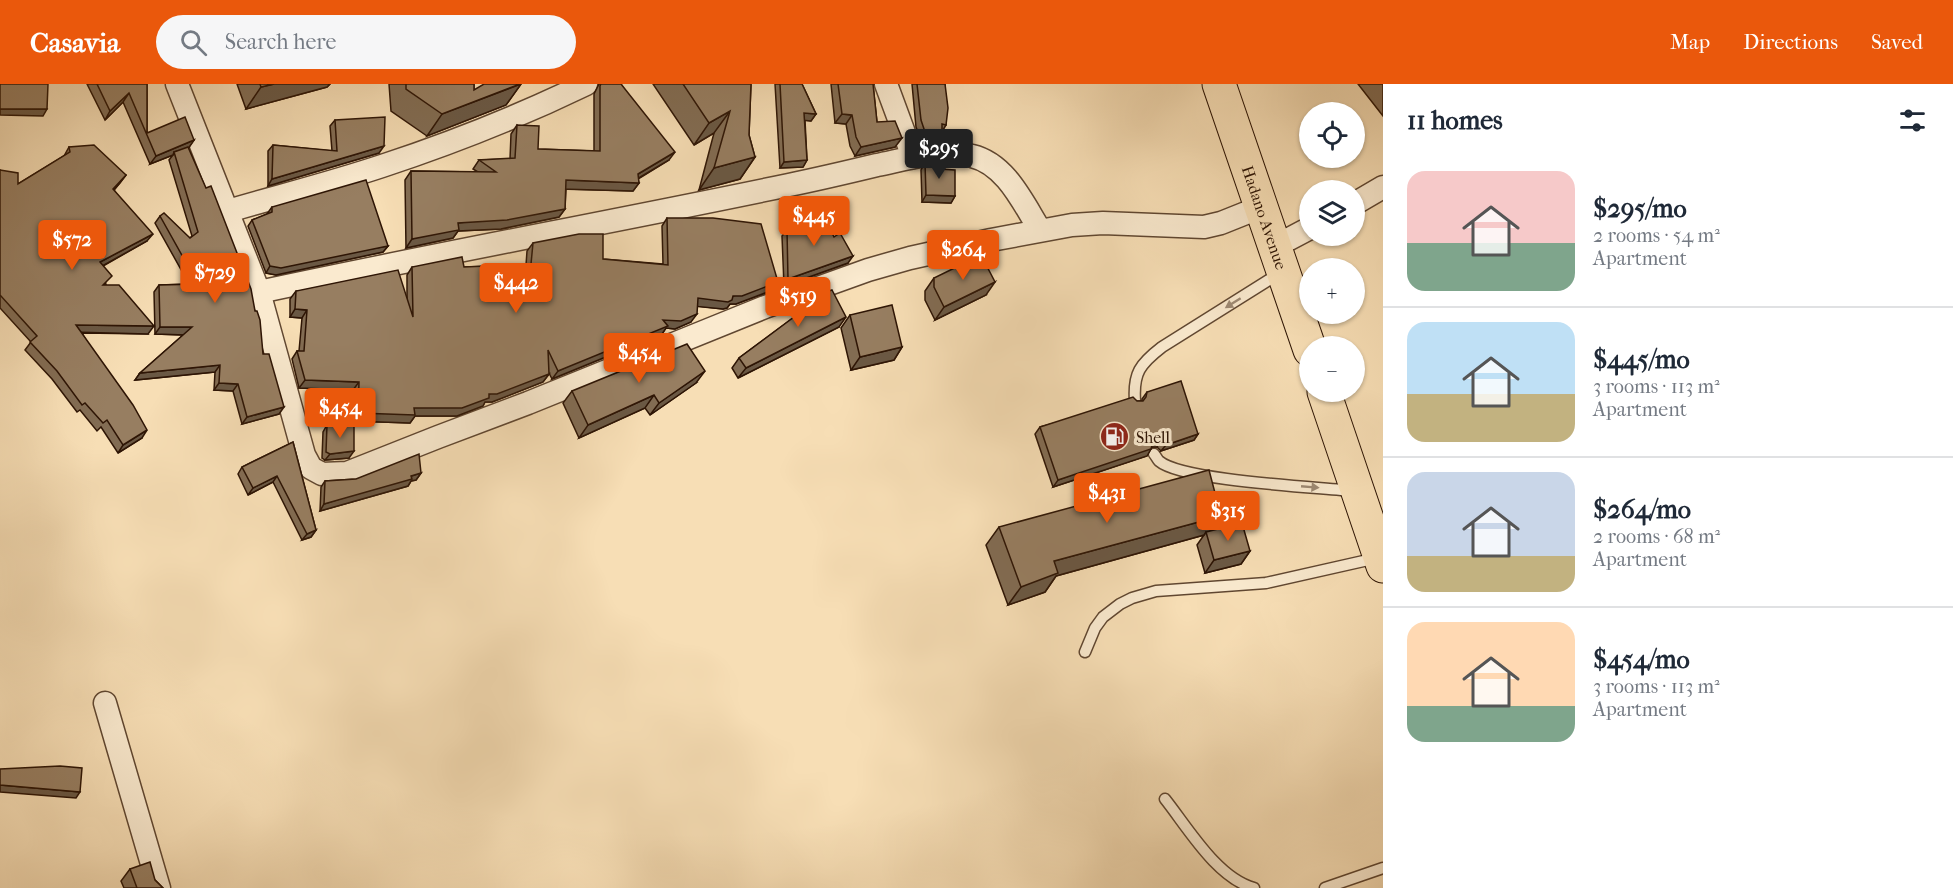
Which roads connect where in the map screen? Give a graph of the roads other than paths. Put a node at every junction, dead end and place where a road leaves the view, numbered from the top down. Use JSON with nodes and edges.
{"nodes":[{"id":1,"x":177,"y":84,"type":"edge"},
{"id":2,"x":586,"y":84,"type":"edge"},
{"id":3,"x":886,"y":84,"type":"edge"},
{"id":4,"x":1219,"y":84,"type":"edge"},
{"id":5,"x":913,"y":157,"type":"junction"},
{"id":6,"x":1383,"y":187,"type":"edge"},
{"id":7,"x":1365,"y":198,"type":"edge"},
{"id":8,"x":1261,"y":207,"type":"junction"},
{"id":9,"x":228,"y":211,"type":"junction"},
{"id":10,"x":1041,"y":230,"type":"junction"},
{"id":11,"x":1299,"y":239,"type":"edge"},
{"id":12,"x":1278,"y":259,"type":"junction"},
{"id":13,"x":259,"y":292,"type":"junction"},
{"id":14,"x":1305,"y":336,"type":"edge"},
{"id":15,"x":1135,"y":401,"type":"edge"},
{"id":16,"x":1327,"y":402,"type":"edge"},
{"id":17,"x":1154,"y":454,"type":"edge"},
{"id":18,"x":1358,"y":491,"type":"junction"},
{"id":19,"x":1382,"y":561,"type":"edge"},
{"id":20,"x":1085,"y":652,"type":"dead end"},
{"id":21,"x":105,"y":703,"type":"dead end"},
{"id":22,"x":1165,"y":799,"type":"dead end"},
{"id":23,"x":1383,"y":868,"type":"edge"},
{"id":24,"x":159,"y":888,"type":"edge"},
{"id":25,"x":1254,"y":888,"type":"edge"},
{"id":26,"x":1325,"y":888,"type":"edge"}],
"edges":[{"from":1,"to":9,"type":"street"},
{"from":2,"to":9,"type":"street"},
{"from":3,"to":5,"type":"street"},
{"from":4,"to":8,"type":"main road","name":"Hadano Avenue"},
{"from":5,"to":10,"type":"street"},
{"from":5,"to":13,"type":"street"},
{"from":6,"to":7,"type":"street"},
{"from":8,"to":10,"type":"street"},
{"from":8,"to":12,"type":"main road","name":"Hadano Avenue"},
{"from":9,"to":13,"type":"street"},
{"from":10,"to":13,"type":"street"},
{"from":11,"to":12,"type":"street"},
{"from":12,"to":14,"type":"main road","name":"Hadano Avenue"},
{"from":12,"to":15,"type":"lane","one_way":true},
{"from":16,"to":18,"type":"main road"},
{"from":17,"to":18,"type":"lane","one_way":true},
{"from":18,"to":19,"type":"main road"},
{"from":19,"to":20,"type":"lane"},
{"from":21,"to":24,"type":"street"},
{"from":22,"to":25,"type":"lane"},
{"from":23,"to":26,"type":"lane"}]}
